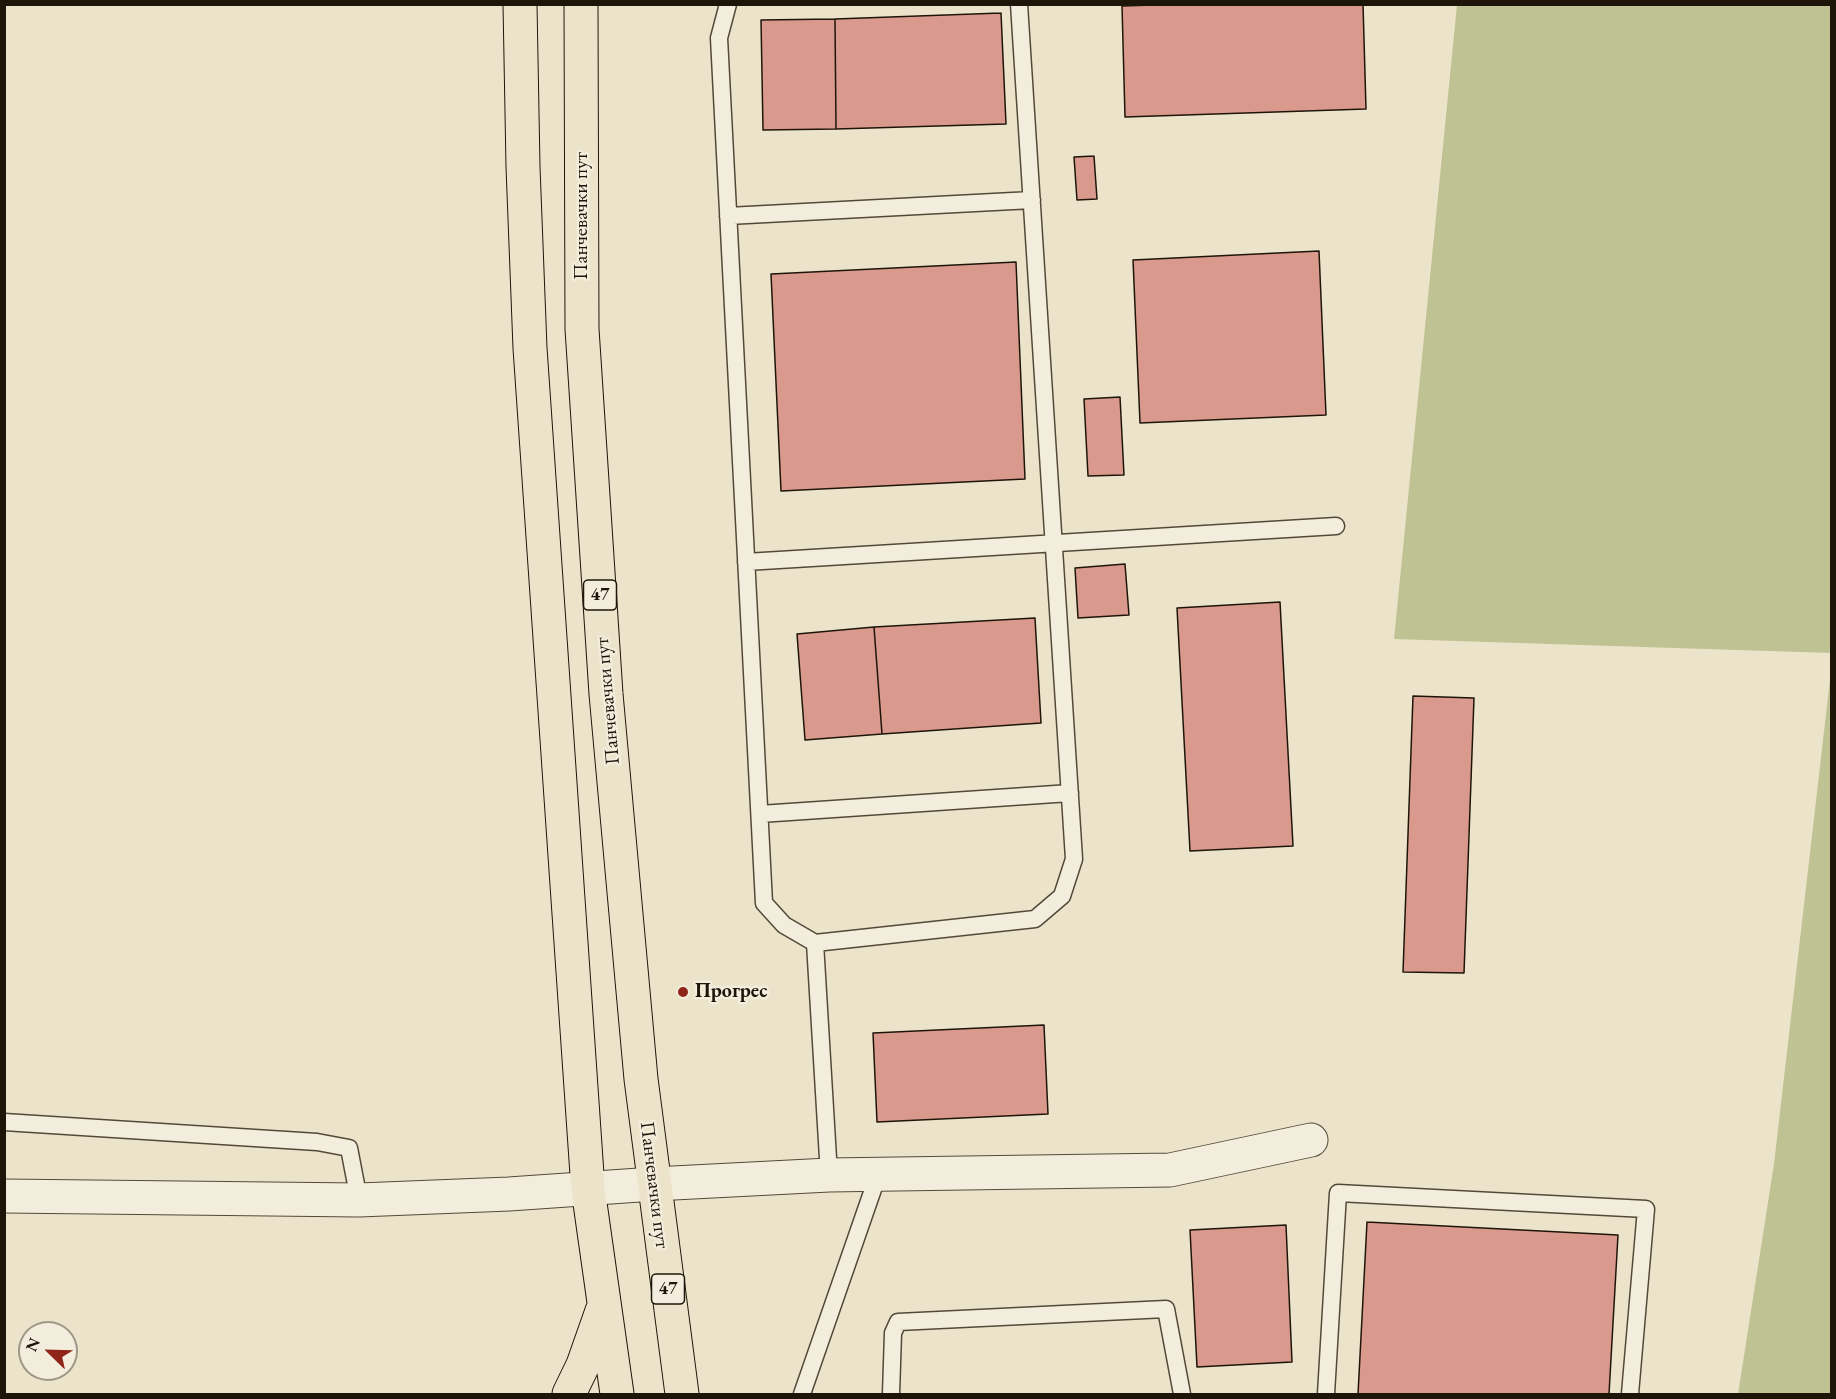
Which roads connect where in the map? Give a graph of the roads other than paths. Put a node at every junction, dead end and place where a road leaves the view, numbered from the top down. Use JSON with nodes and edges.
{"nodes":[{"id":1,"x":520,"y":4,"type":"edge"},
{"id":2,"x":581,"y":4,"type":"edge"},
{"id":3,"x":728,"y":4,"type":"edge"},
{"id":4,"x":1019,"y":4,"type":"edge"},
{"id":5,"x":1032,"y":200,"type":"junction"},
{"id":6,"x":728,"y":216,"type":"junction"},
{"id":7,"x":1336,"y":526,"type":"dead end"},
{"id":8,"x":1054,"y":543,"type":"junction"},
{"id":9,"x":746,"y":562,"type":"junction"},
{"id":10,"x":1070,"y":793,"type":"junction"},
{"id":11,"x":760,"y":814,"type":"junction"},
{"id":12,"x":815,"y":943,"type":"junction"},
{"id":13,"x":4,"y":1122,"type":"edge"},
{"id":14,"x":1311,"y":1140,"type":"dead end"},
{"id":15,"x":829,"y":1175,"type":"junction"},
{"id":16,"x":878,"y":1175,"type":"junction"},
{"id":17,"x":654,"y":1184,"type":"junction"},
{"id":18,"x":588,"y":1189,"type":"junction"},
{"id":19,"x":4,"y":1196,"type":"edge"},
{"id":20,"x":359,"y":1200,"type":"junction"},
{"id":21,"x":604,"y":1303,"type":"junction"},
{"id":22,"x":569,"y":1395,"type":"edge"},
{"id":23,"x":617,"y":1395,"type":"edge"},
{"id":24,"x":682,"y":1395,"type":"edge"},
{"id":25,"x":802,"y":1395,"type":"edge"},
{"id":26,"x":891,"y":1395,"type":"edge"},
{"id":27,"x":1182,"y":1395,"type":"edge"},
{"id":28,"x":1326,"y":1395,"type":"edge"},
{"id":29,"x":1630,"y":1395,"type":"edge"}],
"edges":[{"from":1,"to":18,"type":"main road"},
{"from":2,"to":17,"type":"main road","name":"Панчевачки пут","number":"47"},
{"from":3,"to":6,"type":"lane"},
{"from":4,"to":5,"type":"lane"},
{"from":5,"to":6,"type":"lane"},
{"from":5,"to":8,"type":"lane"},
{"from":6,"to":9,"type":"lane"},
{"from":7,"to":8,"type":"lane"},
{"from":8,"to":9,"type":"lane"},
{"from":8,"to":10,"type":"lane"},
{"from":9,"to":11,"type":"lane"},
{"from":10,"to":11,"type":"lane"},
{"from":10,"to":12,"type":"lane"},
{"from":11,"to":12,"type":"lane"},
{"from":12,"to":15,"type":"lane"},
{"from":13,"to":20,"type":"lane"},
{"from":14,"to":16,"type":"street"},
{"from":15,"to":16,"type":"street"},
{"from":15,"to":17,"type":"street"},
{"from":16,"to":25,"type":"lane"},
{"from":17,"to":18,"type":"street"},
{"from":17,"to":24,"type":"main road","name":"Панчевачки пут","number":"47"},
{"from":18,"to":20,"type":"street"},
{"from":18,"to":21,"type":"main road"},
{"from":19,"to":20,"type":"street"},
{"from":21,"to":22,"type":"main road"},
{"from":21,"to":23,"type":"main road"},
{"from":26,"to":27,"type":"lane"},
{"from":28,"to":29,"type":"lane"}]}
